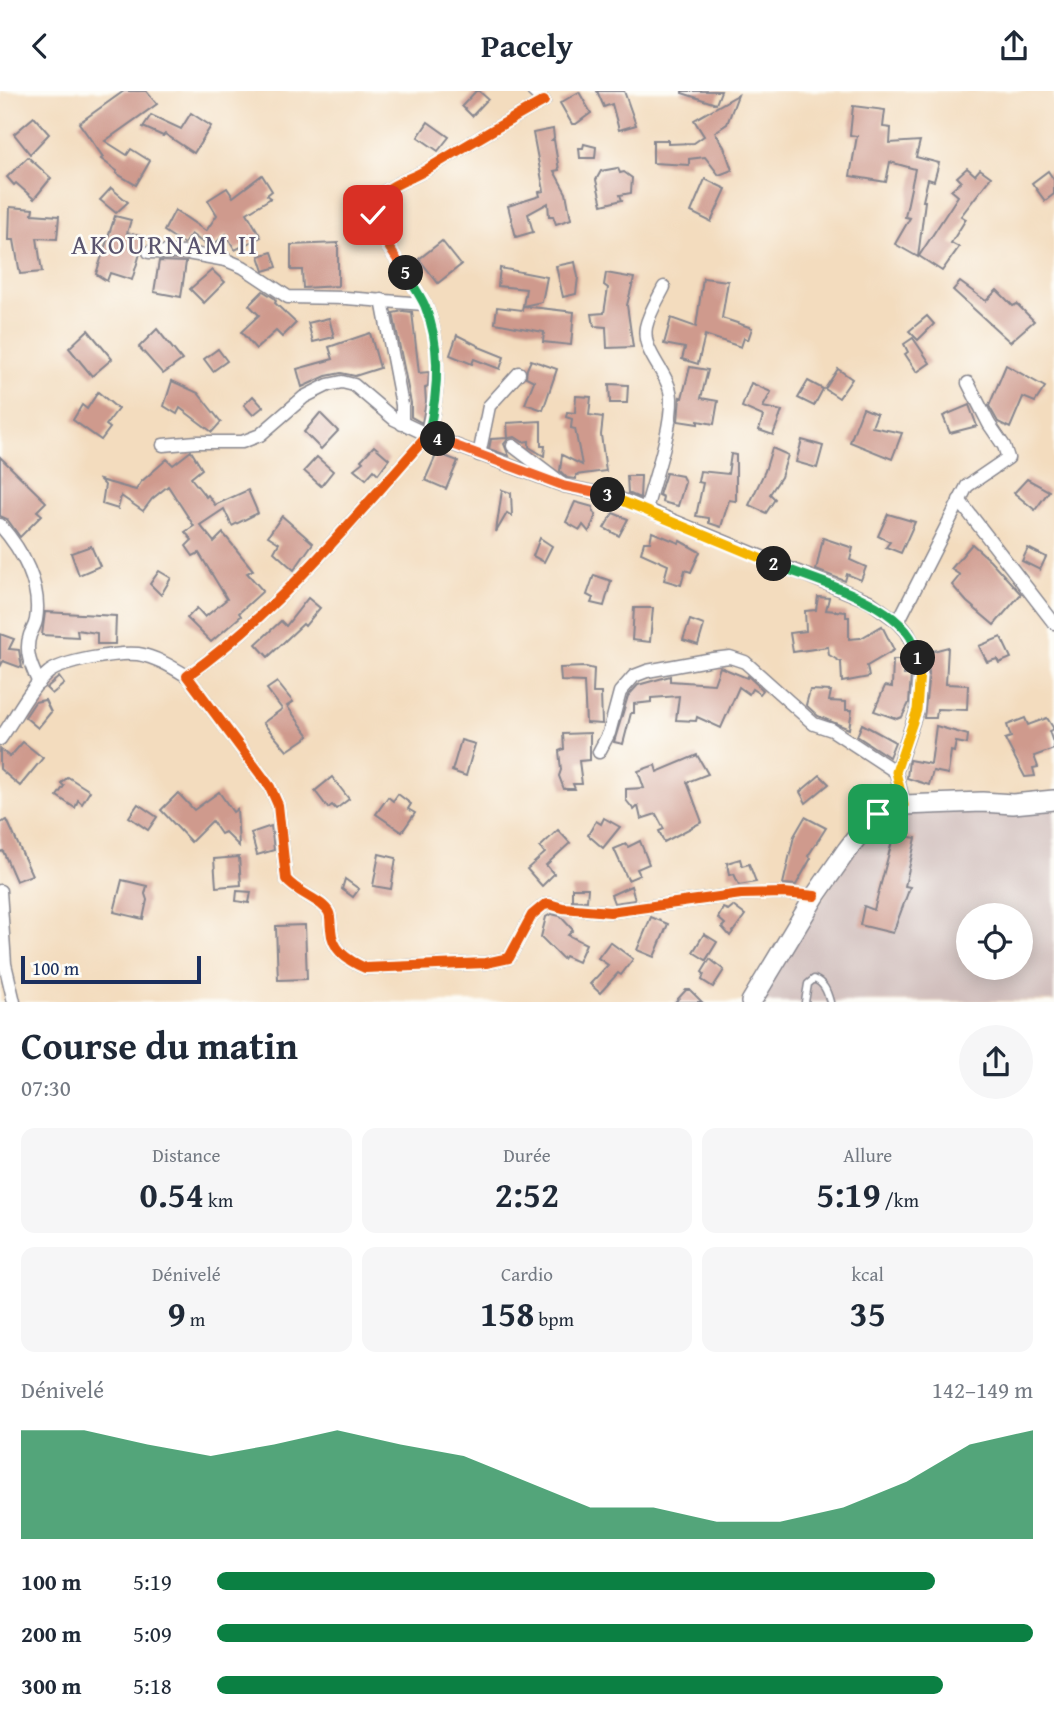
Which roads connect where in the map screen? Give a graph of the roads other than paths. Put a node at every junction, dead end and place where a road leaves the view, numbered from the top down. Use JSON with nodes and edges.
{"nodes":[{"id":1,"x":533,"y":91,"type":"edge"},
{"id":2,"x":544,"y":96,"type":"edge"},
{"id":3,"x":149,"y":253,"type":"dead end"},
{"id":4,"x":664,"y":287,"type":"dead end"},
{"id":5,"x":382,"y":300,"type":"junction"},
{"id":6,"x":424,"y":304,"type":"junction"},
{"id":7,"x":519,"y":373,"type":"dead end"},
{"id":8,"x":968,"y":383,"type":"dead end"},
{"id":9,"x":402,"y":424,"type":"junction"},
{"id":10,"x":428,"y":435,"type":"junction"},
{"id":11,"x":163,"y":445,"type":"dead end"},
{"id":12,"x":513,"y":446,"type":"dead end"},
{"id":13,"x":478,"y":455,"type":"junction"},
{"id":14,"x":564,"y":486,"type":"junction"},
{"id":15,"x":959,"y":500,"type":"junction"},
{"id":16,"x":646,"y":510,"type":"junction"},
{"id":17,"x":0,"y":525,"type":"edge"},
{"id":18,"x":898,"y":622,"type":"junction"},
{"id":19,"x":1054,"y":623,"type":"edge"},
{"id":20,"x":187,"y":676,"type":"junction"},
{"id":21,"x":39,"y":683,"type":"junction"},
{"id":22,"x":0,"y":739,"type":"edge"},
{"id":23,"x":598,"y":752,"type":"dead end"},
{"id":24,"x":896,"y":772,"type":"junction"},
{"id":25,"x":1054,"y":800,"type":"edge"},
{"id":26,"x":904,"y":805,"type":"junction"},
{"id":27,"x":0,"y":891,"type":"edge"},
{"id":28,"x":815,"y":896,"type":"junction"},
{"id":29,"x":14,"y":1002,"type":"edge"},
{"id":30,"x":751,"y":1002,"type":"edge"},
{"id":31,"x":805,"y":1002,"type":"edge"},
{"id":32,"x":830,"y":1002,"type":"edge"}],
"edges":[{"from":1,"to":2,"type":"street"},
{"from":2,"to":6,"type":"street"},
{"from":3,"to":5,"type":"street"},
{"from":4,"to":16,"type":"street"},
{"from":5,"to":6,"type":"street"},
{"from":5,"to":9,"type":"street"},
{"from":6,"to":10,"type":"street"},
{"from":7,"to":13,"type":"street"},
{"from":8,"to":15,"type":"street"},
{"from":9,"to":10,"type":"street"},
{"from":9,"to":11,"type":"street"},
{"from":10,"to":13,"type":"street"},
{"from":10,"to":20,"type":"street"},
{"from":12,"to":14,"type":"street"},
{"from":13,"to":14,"type":"street"},
{"from":14,"to":16,"type":"street"},
{"from":15,"to":18,"type":"street"},
{"from":15,"to":19,"type":"street"},
{"from":16,"to":18,"type":"street"},
{"from":17,"to":21,"type":"street"},
{"from":18,"to":24,"type":"street"},
{"from":20,"to":21,"type":"street"},
{"from":20,"to":28,"type":"street"},
{"from":21,"to":22,"type":"street"},
{"from":23,"to":24,"type":"street"},
{"from":24,"to":26,"type":"street"},
{"from":25,"to":26,"type":"street"},
{"from":26,"to":28,"type":"street"},
{"from":27,"to":29,"type":"street"},
{"from":28,"to":30,"type":"street"},
{"from":31,"to":32,"type":"lane"}]}
